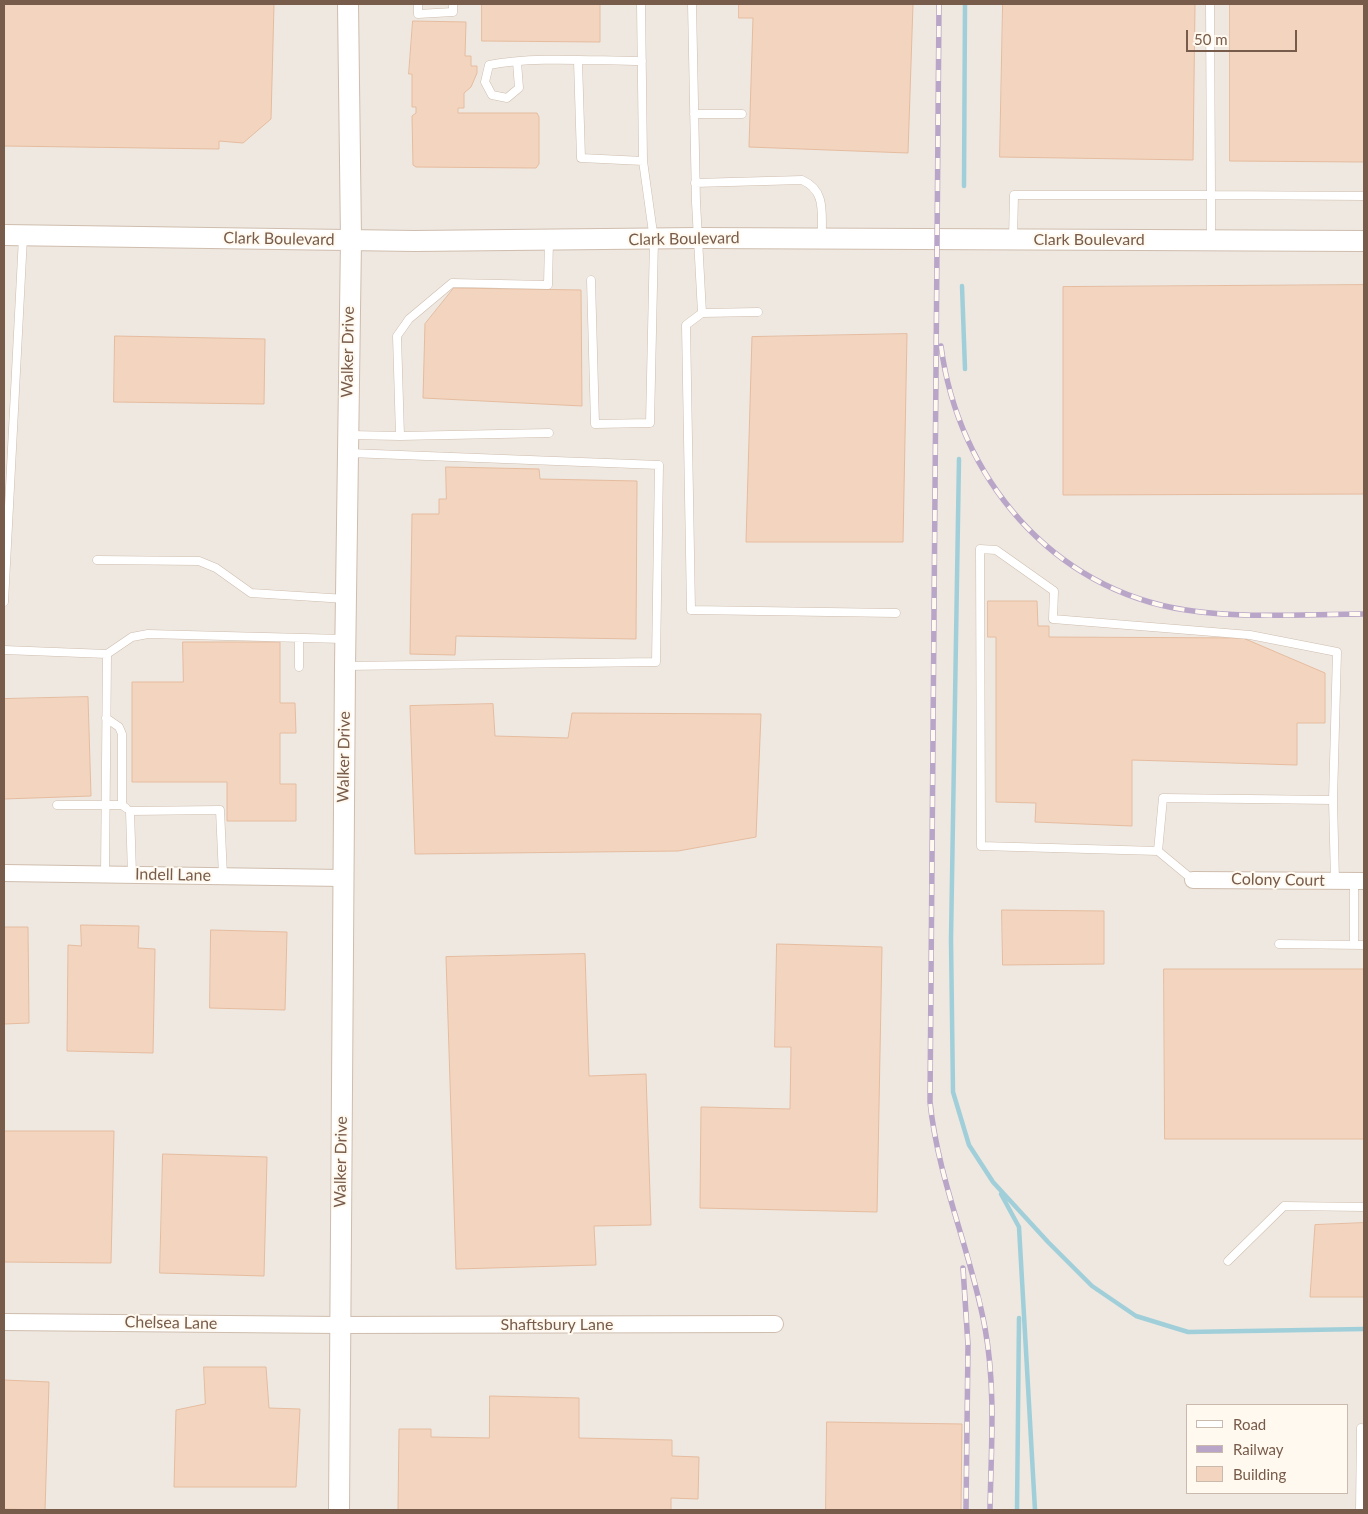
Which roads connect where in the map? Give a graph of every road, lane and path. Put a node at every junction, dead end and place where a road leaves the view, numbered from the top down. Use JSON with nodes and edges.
{"nodes":[{"id":1,"x":348,"y":4,"type":"edge"},
{"id":2,"x":418,"y":4,"type":"edge"},
{"id":3,"x":454,"y":4,"type":"edge"},
{"id":4,"x":641,"y":4,"type":"edge"},
{"id":5,"x":692,"y":4,"type":"edge"},
{"id":6,"x":1210,"y":4,"type":"edge"},
{"id":7,"x":578,"y":61,"type":"junction"},
{"id":8,"x":642,"y":61,"type":"junction"},
{"id":9,"x":517,"y":62,"type":"junction"},
{"id":10,"x":694,"y":114,"type":"junction"},
{"id":11,"x":742,"y":114,"type":"dead end"},
{"id":12,"x":643,"y":161,"type":"junction"},
{"id":13,"x":695,"y":183,"type":"junction"},
{"id":14,"x":1211,"y":195,"type":"junction"},
{"id":15,"x":1364,"y":196,"type":"edge"},
{"id":16,"x":13,"y":235,"type":"edge"},
{"id":17,"x":698,"y":238,"type":"junction"},
{"id":18,"x":822,"y":238,"type":"junction"},
{"id":19,"x":1013,"y":239,"type":"junction"},
{"id":20,"x":351,"y":240,"type":"junction"},
{"id":21,"x":549,"y":240,"type":"junction"},
{"id":22,"x":654,"y":240,"type":"junction"},
{"id":23,"x":1211,"y":240,"type":"junction"},
{"id":24,"x":1364,"y":241,"type":"edge"},
{"id":25,"x":591,"y":280,"type":"dead end"},
{"id":26,"x":702,"y":312,"type":"junction"},
{"id":27,"x":758,"y":312,"type":"dead end"},
{"id":28,"x":549,"y":433,"type":"dead end"},
{"id":29,"x":400,"y":436,"type":"junction"},
{"id":30,"x":347,"y":444,"type":"junction"},
{"id":31,"x":97,"y":560,"type":"dead end"},
{"id":32,"x":346,"y":599,"type":"junction"},
{"id":33,"x":4,"y":602,"type":"edge"},
{"id":34,"x":896,"y":613,"type":"dead end"},
{"id":35,"x":299,"y":638,"type":"junction"},
{"id":36,"x":346,"y":639,"type":"junction"},
{"id":37,"x":4,"y":650,"type":"edge"},
{"id":38,"x":107,"y":654,"type":"junction"},
{"id":39,"x":345,"y":666,"type":"junction"},
{"id":40,"x":299,"y":667,"type":"dead end"},
{"id":41,"x":106,"y":718,"type":"junction"},
{"id":42,"x":1333,"y":800,"type":"junction"},
{"id":43,"x":57,"y":805,"type":"dead end"},
{"id":44,"x":106,"y":805,"type":"junction"},
{"id":45,"x":122,"y":805,"type":"junction"},
{"id":46,"x":130,"y":811,"type":"junction"},
{"id":47,"x":1158,"y":851,"type":"junction"},
{"id":48,"x":4,"y":873,"type":"edge"},
{"id":49,"x":105,"y":874,"type":"junction"},
{"id":50,"x":132,"y":874,"type":"junction"},
{"id":51,"x":223,"y":876,"type":"junction"},
{"id":52,"x":343,"y":878,"type":"junction"},
{"id":53,"x":1193,"y":880,"type":"joint"},
{"id":54,"x":1335,"y":881,"type":"junction"},
{"id":55,"x":1359,"y":881,"type":"edge"},
{"id":56,"x":1280,"y":944,"type":"dead end"},
{"id":57,"x":1354,"y":945,"type":"junction"},
{"id":58,"x":1364,"y":945,"type":"edge"},
{"id":59,"x":1364,"y":1208,"type":"edge"},
{"id":60,"x":1228,"y":1261,"type":"dead end"},
{"id":61,"x":4,"y":1322,"type":"edge"},
{"id":62,"x":776,"y":1324,"type":"dead end"},
{"id":63,"x":339,"y":1325,"type":"junction"},
{"id":64,"x":1361,"y":1428,"type":"dead end"},
{"id":65,"x":339,"y":1510,"type":"edge"},
{"id":66,"x":1360,"y":1510,"type":"edge"}],
"edges":[{"from":1,"to":20,"type":"street","name":"Walker Drive"},
{"from":2,"to":3,"type":"lane"},
{"from":4,"to":8,"type":"lane"},
{"from":5,"to":10,"type":"lane"},
{"from":6,"to":14,"type":"lane"},
{"from":7,"to":8,"type":"lane"},
{"from":7,"to":9,"type":"lane"},
{"from":7,"to":12,"type":"lane"},
{"from":8,"to":12,"type":"lane"},
{"from":9,"to":9,"type":"lane"},
{"from":10,"to":11,"type":"lane"},
{"from":10,"to":13,"type":"lane"},
{"from":12,"to":22,"type":"lane"},
{"from":13,"to":17,"type":"lane"},
{"from":13,"to":18,"type":"lane"},
{"from":14,"to":15,"type":"lane"},
{"from":14,"to":19,"type":"lane"},
{"from":14,"to":23,"type":"lane"},
{"from":16,"to":20,"type":"street","name":"Clark Boulevard"},
{"from":16,"to":33,"type":"lane"},
{"from":17,"to":18,"type":"street","name":"Clark Boulevard"},
{"from":17,"to":22,"type":"street","name":"Clark Boulevard"},
{"from":17,"to":26,"type":"lane"},
{"from":18,"to":19,"type":"street","name":"Clark Boulevard"},
{"from":19,"to":23,"type":"street","name":"Clark Boulevard"},
{"from":20,"to":21,"type":"street","name":"Clark Boulevard"},
{"from":20,"to":30,"type":"street","name":"Walker Drive"},
{"from":21,"to":22,"type":"street","name":"Clark Boulevard"},
{"from":21,"to":29,"type":"lane"},
{"from":22,"to":25,"type":"lane"},
{"from":23,"to":24,"type":"street","name":"Clark Boulevard"},
{"from":26,"to":27,"type":"lane"},
{"from":26,"to":34,"type":"lane"},
{"from":28,"to":29,"type":"lane"},
{"from":29,"to":30,"type":"lane"},
{"from":30,"to":32,"type":"street","name":"Walker Drive"},
{"from":30,"to":39,"type":"lane"},
{"from":31,"to":32,"type":"lane"},
{"from":32,"to":36,"type":"street","name":"Walker Drive"},
{"from":35,"to":36,"type":"lane"},
{"from":35,"to":38,"type":"lane"},
{"from":35,"to":40,"type":"lane"},
{"from":36,"to":39,"type":"street","name":"Walker Drive"},
{"from":37,"to":38,"type":"lane"},
{"from":38,"to":41,"type":"lane"},
{"from":39,"to":52,"type":"street","name":"Walker Drive"},
{"from":41,"to":44,"type":"lane"},
{"from":41,"to":45,"type":"lane"},
{"from":42,"to":47,"type":"lane"},
{"from":42,"to":47,"type":"lane"},
{"from":42,"to":54,"type":"lane"},
{"from":43,"to":44,"type":"lane"},
{"from":44,"to":45,"type":"lane"},
{"from":44,"to":49,"type":"lane"},
{"from":45,"to":46,"type":"lane"},
{"from":46,"to":50,"type":"lane"},
{"from":46,"to":51,"type":"lane"},
{"from":47,"to":53,"type":"lane"},
{"from":48,"to":49,"type":"street","name":"Indell Lane"},
{"from":49,"to":50,"type":"street","name":"Indell Lane"},
{"from":50,"to":51,"type":"street","name":"Indell Lane"},
{"from":51,"to":52,"type":"street","name":"Indell Lane"},
{"from":52,"to":63,"type":"street","name":"Walker Drive"},
{"from":53,"to":54,"type":"street","name":"Colony Court"},
{"from":54,"to":55,"type":"street","name":"Colony Court"},
{"from":55,"to":57,"type":"lane"},
{"from":56,"to":57,"type":"lane"},
{"from":57,"to":58,"type":"lane"},
{"from":59,"to":60,"type":"lane"},
{"from":61,"to":63,"type":"street","name":"Chelsea Lane"},
{"from":62,"to":63,"type":"street","name":"Shaftsbury Lane"},
{"from":63,"to":65,"type":"street","name":"Walker Drive"},
{"from":64,"to":66,"type":"lane"}]}
